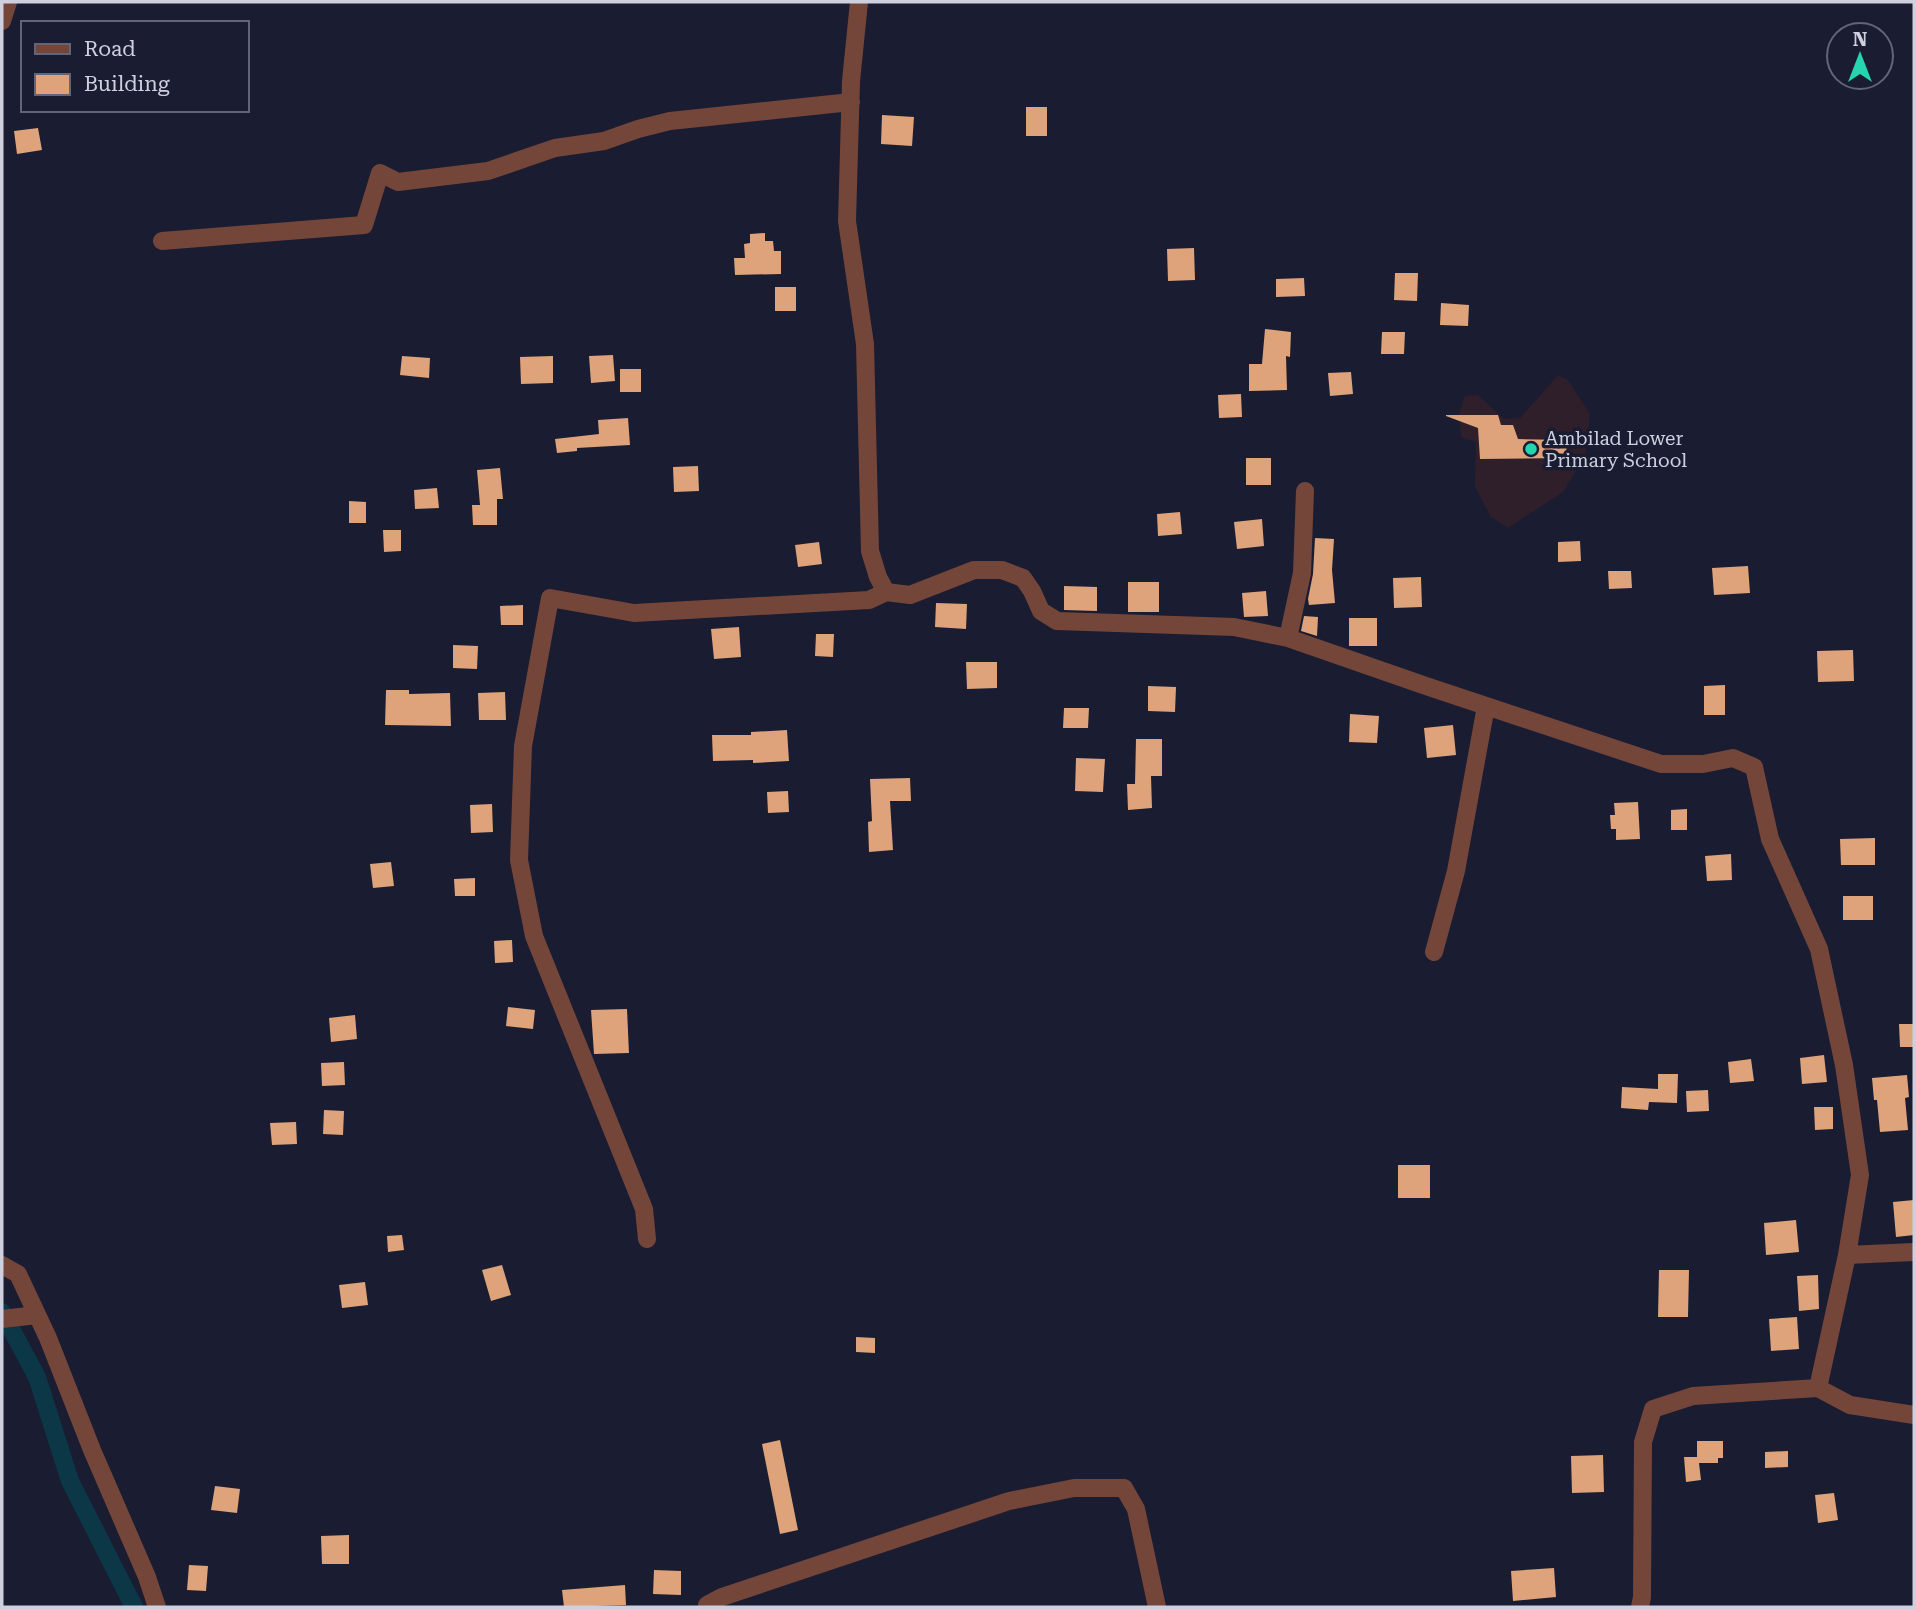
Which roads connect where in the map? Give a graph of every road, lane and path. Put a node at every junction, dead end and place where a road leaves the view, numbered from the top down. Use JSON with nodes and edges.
{"nodes":[{"id":1,"x":8,"y":2,"type":"edge"},
{"id":2,"x":859,"y":2,"type":"edge"},
{"id":3,"x":2,"y":22,"type":"edge"},
{"id":4,"x":851,"y":102,"type":"junction"},
{"id":5,"x":162,"y":241,"type":"dead end"},
{"id":6,"x":1305,"y":491,"type":"dead end"},
{"id":7,"x":886,"y":592,"type":"junction"},
{"id":8,"x":1288,"y":638,"type":"junction"},
{"id":9,"x":1486,"y":706,"type":"junction"},
{"id":10,"x":1434,"y":953,"type":"dead end"},
{"id":11,"x":647,"y":1238,"type":"dead end"},
{"id":12,"x":1914,"y":1252,"type":"edge"},
{"id":13,"x":1847,"y":1255,"type":"junction"},
{"id":14,"x":2,"y":1265,"type":"edge"},
{"id":15,"x":36,"y":1315,"type":"junction"},
{"id":16,"x":2,"y":1319,"type":"edge"},
{"id":17,"x":1818,"y":1388,"type":"junction"},
{"id":18,"x":1914,"y":1415,"type":"edge"},
{"id":19,"x":157,"y":1607,"type":"edge"},
{"id":20,"x":708,"y":1607,"type":"edge"},
{"id":21,"x":1157,"y":1607,"type":"edge"},
{"id":22,"x":1640,"y":1607,"type":"edge"}],
"edges":[{"from":1,"to":3,"type":"street"},
{"from":2,"to":4,"type":"street"},
{"from":4,"to":5,"type":"street"},
{"from":4,"to":7,"type":"street"},
{"from":6,"to":8,"type":"street"},
{"from":7,"to":8,"type":"street"},
{"from":7,"to":11,"type":"street"},
{"from":8,"to":9,"type":"street"},
{"from":9,"to":10,"type":"street"},
{"from":9,"to":13,"type":"street"},
{"from":12,"to":13,"type":"street"},
{"from":13,"to":17,"type":"street"},
{"from":14,"to":15,"type":"street"},
{"from":15,"to":16,"type":"street"},
{"from":15,"to":19,"type":"street"},
{"from":17,"to":18,"type":"street"},
{"from":17,"to":22,"type":"street"},
{"from":20,"to":21,"type":"street"}]}
